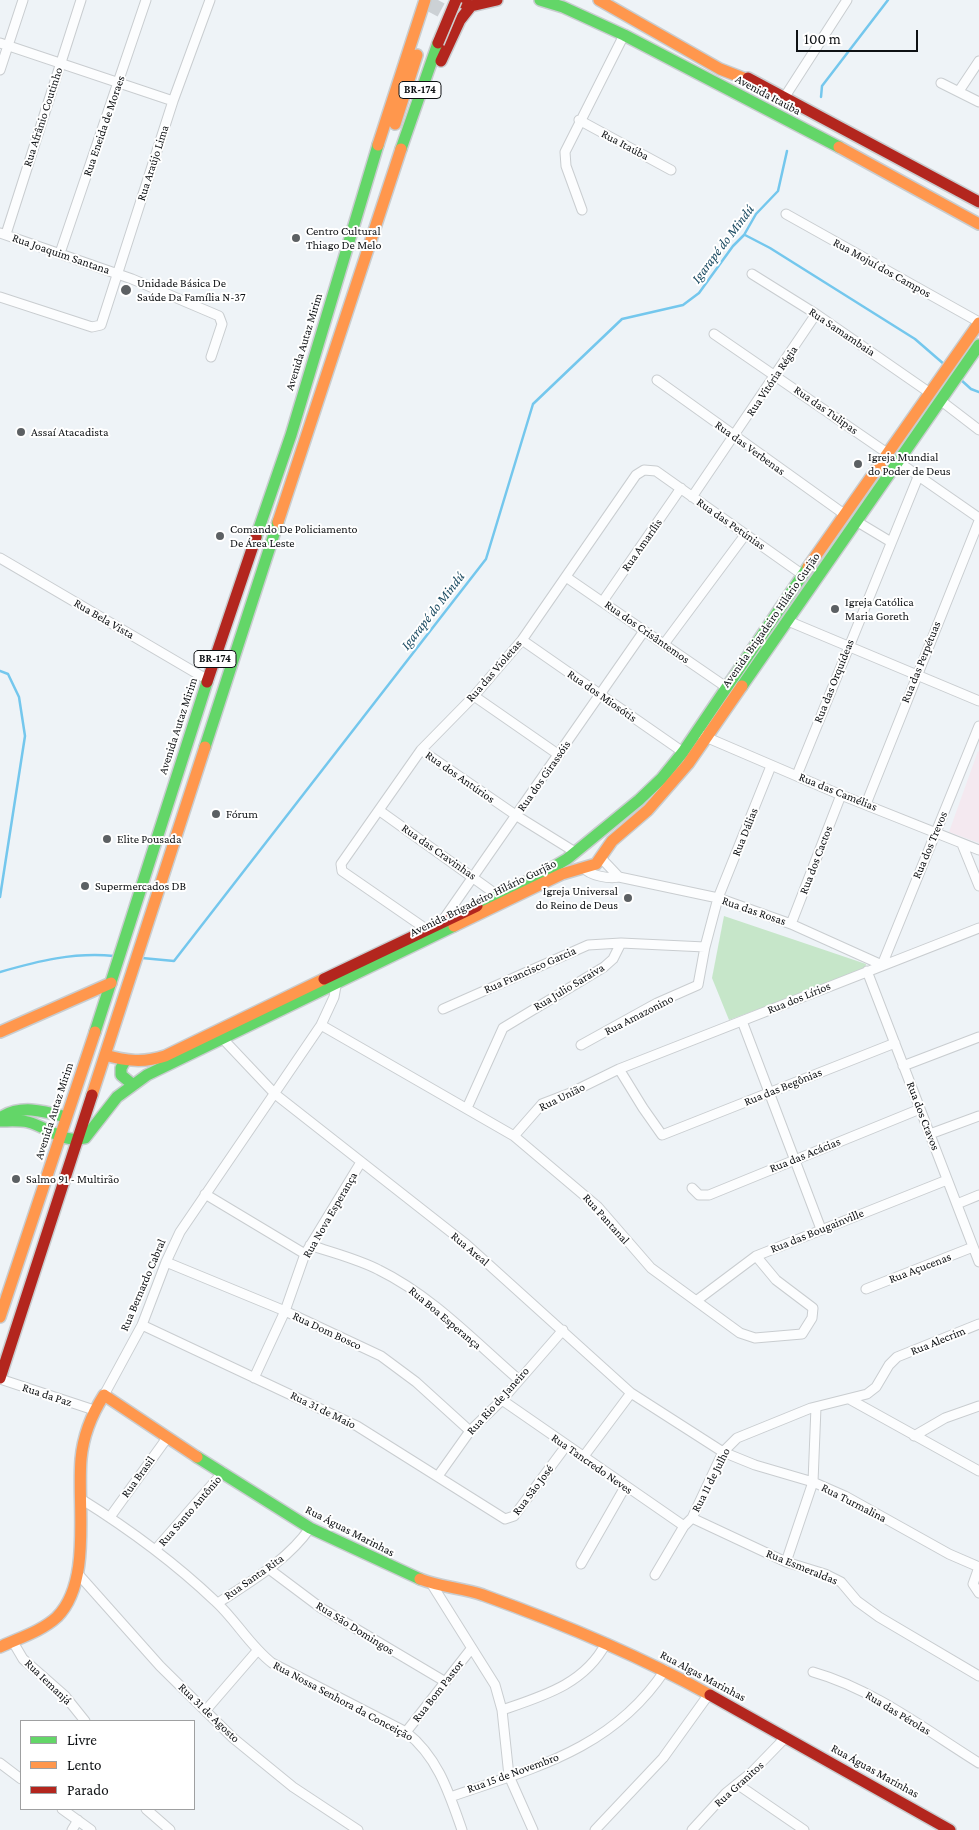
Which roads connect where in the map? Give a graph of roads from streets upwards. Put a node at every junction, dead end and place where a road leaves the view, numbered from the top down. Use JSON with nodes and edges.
{"nodes":[{"id":1,"x":23,"y":0,"type":"edge"},
{"id":2,"x":82,"y":0,"type":"edge"},
{"id":3,"x":146,"y":0,"type":"edge"},
{"id":4,"x":210,"y":0,"type":"edge"},
{"id":5,"x":425,"y":0,"type":"tunnel mouth"},
{"id":6,"x":456,"y":0,"type":"edge"},
{"id":7,"x":497,"y":0,"type":"edge"},
{"id":8,"x":540,"y":0,"type":"edge"},
{"id":9,"x":599,"y":0,"type":"edge"},
{"id":10,"x":611,"y":0,"type":"edge"},
{"id":11,"x":847,"y":0,"type":"edge"},
{"id":12,"x":471,"y":6,"type":"junction"},
{"id":13,"x":431,"y":13,"type":"tunnel mouth"},
{"id":14,"x":624,"y":35,"type":"junction"},
{"id":15,"x":4,"y":45,"type":"edge"},
{"id":16,"x":979,"y":61,"type":"edge"},
{"id":17,"x":60,"y":64,"type":"junction"},
{"id":18,"x":0,"y":70,"type":"edge"},
{"id":19,"x":119,"y":83,"type":"junction"},
{"id":20,"x":756,"y":83,"type":"junction"},
{"id":21,"x":941,"y":83,"type":"dead end"},
{"id":22,"x":959,"y":91,"type":"junction"},
{"id":23,"x":784,"y":98,"type":"junction"},
{"id":24,"x":173,"y":101,"type":"junction"},
{"id":25,"x":979,"y":102,"type":"edge"},
{"id":26,"x":579,"y":120,"type":"junction"},
{"id":27,"x":398,"y":163,"type":"junction"},
{"id":28,"x":911,"y":166,"type":"junction"},
{"id":29,"x":671,"y":170,"type":"dead end"},
{"id":30,"x":926,"y":174,"type":"junction"},
{"id":31,"x":902,"y":182,"type":"junction"},
{"id":32,"x":918,"y":190,"type":"junction"},
{"id":33,"x":979,"y":202,"type":"edge"},
{"id":34,"x":358,"y":210,"type":"junction"},
{"id":35,"x":582,"y":210,"type":"dead end"},
{"id":36,"x":786,"y":214,"type":"dead end"},
{"id":37,"x":979,"y":224,"type":"edge"},
{"id":38,"x":3,"y":234,"type":"edge"},
{"id":39,"x":60,"y":252,"type":"junction"},
{"id":40,"x":117,"y":274,"type":"junction"},
{"id":41,"x":752,"y":274,"type":"dead end"},
{"id":42,"x":0,"y":297,"type":"edge"},
{"id":43,"x":816,"y":314,"type":"junction"},
{"id":44,"x":979,"y":322,"type":"edge"},
{"id":45,"x":714,"y":334,"type":"dead end"},
{"id":46,"x":979,"y":345,"type":"edge"},
{"id":47,"x":211,"y":357,"type":"dead end"},
{"id":48,"x":776,"y":376,"type":"junction"},
{"id":49,"x":657,"y":380,"type":"dead end"},
{"id":50,"x":935,"y":397,"type":"junction"},
{"id":51,"x":979,"y":430,"type":"edge"},
{"id":52,"x":733,"y":437,"type":"junction"},
{"id":53,"x":887,"y":453,"type":"junction"},
{"id":54,"x":897,"y":461,"type":"junction"},
{"id":55,"x":660,"y":473,"type":"joint"},
{"id":56,"x":918,"y":477,"type":"junction"},
{"id":57,"x":681,"y":488,"type":"junction"},
{"id":58,"x":692,"y":497,"type":"junction"},
{"id":59,"x":844,"y":514,"type":"junction"},
{"id":60,"x":979,"y":520,"type":"edge"},
{"id":61,"x":856,"y":521,"type":"junction"},
{"id":62,"x":745,"y":534,"type":"junction"},
{"id":63,"x":891,"y":542,"type":"junction"},
{"id":64,"x":0,"y":558,"type":"edge"},
{"id":65,"x":803,"y":575,"type":"junction"},
{"id":66,"x":566,"y":577,"type":"junction"},
{"id":67,"x":603,"y":601,"type":"junction"},
{"id":68,"x":788,"y":621,"type":"junction"},
{"id":69,"x":644,"y":631,"type":"junction"},
{"id":70,"x":522,"y":640,"type":"junction"},
{"id":71,"x":664,"y":644,"type":"junction"},
{"id":72,"x":848,"y":647,"type":"junction"},
{"id":73,"x":916,"y":674,"type":"junction"},
{"id":74,"x":208,"y":680,"type":"junction"},
{"id":75,"x":726,"y":688,"type":"junction"},
{"id":76,"x":474,"y":696,"type":"junction"},
{"id":77,"x":600,"y":696,"type":"junction"},
{"id":78,"x":979,"y":701,"type":"edge"},
{"id":79,"x":979,"y":726,"type":"edge"},
{"id":80,"x":702,"y":736,"type":"junction"},
{"id":81,"x":977,"y":740,"type":"edge"},
{"id":82,"x":421,"y":750,"type":"junction"},
{"id":83,"x":682,"y":752,"type":"junction"},
{"id":84,"x":559,"y":755,"type":"junction"},
{"id":85,"x":771,"y":766,"type":"junction"},
{"id":86,"x":797,"y":775,"type":"junction"},
{"id":87,"x":841,"y":795,"type":"junction"},
{"id":88,"x":866,"y":804,"type":"junction"},
{"id":89,"x":380,"y":811,"type":"junction"},
{"id":90,"x":517,"y":816,"type":"junction"},
{"id":91,"x":935,"y":832,"type":"junction"},
{"id":92,"x":585,"y":844,"type":"junction"},
{"id":93,"x":962,"y":844,"type":"junction"},
{"id":94,"x":979,"y":850,"type":"edge"},
{"id":95,"x":575,"y":852,"type":"junction"},
{"id":96,"x":601,"y":858,"type":"junction"},
{"id":97,"x":584,"y":868,"type":"junction"},
{"id":98,"x":475,"y":877,"type":"junction"},
{"id":99,"x":619,"y":877,"type":"junction"},
{"id":100,"x":979,"y":886,"type":"edge"},
{"id":101,"x":497,"y":895,"type":"junction"},
{"id":102,"x":718,"y":898,"type":"junction"},
{"id":103,"x":443,"y":920,"type":"junction"},
{"id":104,"x":791,"y":924,"type":"junction"},
{"id":105,"x":979,"y":928,"type":"edge"},
{"id":106,"x":426,"y":929,"type":"junction"},
{"id":107,"x":621,"y":943,"type":"junction"},
{"id":108,"x":705,"y":947,"type":"junction"},
{"id":109,"x":882,"y":965,"type":"junction"},
{"id":110,"x":867,"y":971,"type":"junction"},
{"id":111,"x":111,"y":983,"type":"junction"},
{"id":112,"x":336,"y":986,"type":"junction"},
{"id":113,"x":443,"y":1009,"type":"dead end"},
{"id":114,"x":742,"y":1022,"type":"junction"},
{"id":115,"x":321,"y":1025,"type":"junction"},
{"id":116,"x":0,"y":1032,"type":"edge"},
{"id":117,"x":979,"y":1037,"type":"edge"},
{"id":118,"x":223,"y":1039,"type":"junction"},
{"id":119,"x":894,"y":1043,"type":"junction"},
{"id":120,"x":581,"y":1045,"type":"dead end"},
{"id":121,"x":105,"y":1055,"type":"junction"},
{"id":122,"x":125,"y":1061,"type":"junction"},
{"id":123,"x":903,"y":1066,"type":"junction"},
{"id":124,"x":619,"y":1068,"type":"junction"},
{"id":125,"x":132,"y":1084,"type":"junction"},
{"id":126,"x":769,"y":1093,"type":"junction"},
{"id":127,"x":275,"y":1094,"type":"junction"},
{"id":128,"x":467,"y":1108,"type":"junction"},
{"id":129,"x":920,"y":1109,"type":"junction"},
{"id":130,"x":979,"y":1116,"type":"edge"},
{"id":131,"x":66,"y":1117,"type":"junction"},
{"id":132,"x":0,"y":1120,"type":"edge"},
{"id":133,"x":930,"y":1134,"type":"junction"},
{"id":134,"x":61,"y":1136,"type":"junction"},
{"id":135,"x":514,"y":1136,"type":"junction"},
{"id":136,"x":77,"y":1140,"type":"junction"},
{"id":137,"x":795,"y":1158,"type":"junction"},
{"id":138,"x":361,"y":1162,"type":"junction"},
{"id":139,"x":948,"y":1180,"type":"junction"},
{"id":140,"x":692,"y":1188,"type":"dead end"},
{"id":141,"x":205,"y":1194,"type":"junction"},
{"id":142,"x":979,"y":1195,"type":"edge"},
{"id":143,"x":957,"y":1204,"type":"junction"},
{"id":144,"x":821,"y":1229,"type":"junction"},
{"id":145,"x":310,"y":1245,"type":"junction"},
{"id":146,"x":973,"y":1247,"type":"junction"},
{"id":147,"x":305,"y":1254,"type":"junction"},
{"id":148,"x":756,"y":1256,"type":"junction"},
{"id":149,"x":166,"y":1262,"type":"junction"},
{"id":150,"x":979,"y":1262,"type":"edge"},
{"id":151,"x":866,"y":1289,"type":"dead end"},
{"id":152,"x":696,"y":1301,"type":"junction"},
{"id":153,"x":285,"y":1312,"type":"junction"},
{"id":154,"x":0,"y":1315,"type":"edge"},
{"id":155,"x":979,"y":1324,"type":"edge"},
{"id":156,"x":142,"y":1325,"type":"junction"},
{"id":157,"x":563,"y":1330,"type":"junction"},
{"id":158,"x":897,"y":1358,"type":"joint"},
{"id":159,"x":254,"y":1378,"type":"junction"},
{"id":160,"x":0,"y":1379,"type":"edge"},
{"id":161,"x":518,"y":1379,"type":"junction"},
{"id":162,"x":631,"y":1393,"type":"junction"},
{"id":163,"x":104,"y":1395,"type":"junction"},
{"id":164,"x":502,"y":1400,"type":"junction"},
{"id":165,"x":851,"y":1400,"type":"junction"},
{"id":166,"x":979,"y":1406,"type":"edge"},
{"id":167,"x":816,"y":1407,"type":"junction"},
{"id":168,"x":94,"y":1410,"type":"junction"},
{"id":169,"x":470,"y":1430,"type":"junction"},
{"id":170,"x":914,"y":1436,"type":"junction"},
{"id":171,"x":167,"y":1438,"type":"junction"},
{"id":172,"x":566,"y":1446,"type":"junction"},
{"id":173,"x":724,"y":1452,"type":"junction"},
{"id":174,"x":584,"y":1456,"type":"junction"},
{"id":175,"x":979,"y":1471,"type":"edge"},
{"id":176,"x":223,"y":1472,"type":"junction"},
{"id":177,"x":438,"y":1476,"type":"junction"},
{"id":178,"x":813,"y":1482,"type":"junction"},
{"id":179,"x":625,"y":1487,"type":"junction"},
{"id":180,"x":81,"y":1499,"type":"junction"},
{"id":181,"x":494,"y":1513,"type":"joint"},
{"id":182,"x":110,"y":1517,"type":"junction"},
{"id":183,"x":692,"y":1518,"type":"junction"},
{"id":184,"x":684,"y":1526,"type":"junction"},
{"id":185,"x":310,"y":1528,"type":"junction"},
{"id":186,"x":156,"y":1549,"type":"junction"},
{"id":187,"x":786,"y":1562,"type":"junction"},
{"id":188,"x":581,"y":1564,"type":"dead end"},
{"id":189,"x":979,"y":1567,"type":"edge"},
{"id":190,"x":269,"y":1569,"type":"junction"},
{"id":191,"x":79,"y":1575,"type":"junction"},
{"id":192,"x":655,"y":1575,"type":"dead end"},
{"id":193,"x":431,"y":1583,"type":"junction"},
{"id":194,"x":979,"y":1593,"type":"edge"},
{"id":195,"x":218,"y":1603,"type":"junction"},
{"id":196,"x":13,"y":1642,"type":"junction"},
{"id":197,"x":606,"y":1643,"type":"junction"},
{"id":198,"x":0,"y":1647,"type":"edge"},
{"id":199,"x":471,"y":1649,"type":"junction"},
{"id":200,"x":256,"y":1651,"type":"junction"},
{"id":201,"x":665,"y":1670,"type":"junction"},
{"id":202,"x":813,"y":1672,"type":"dead end"},
{"id":203,"x":979,"y":1676,"type":"edge"},
{"id":204,"x":444,"y":1681,"type":"junction"},
{"id":205,"x":709,"y":1694,"type":"junction"},
{"id":206,"x":206,"y":1710,"type":"junction"},
{"id":207,"x":502,"y":1710,"type":"junction"},
{"id":208,"x":84,"y":1720,"type":"edge"},
{"id":209,"x":406,"y":1732,"type":"junction"},
{"id":210,"x":786,"y":1737,"type":"junction"},
{"id":211,"x":0,"y":1763,"type":"edge"},
{"id":212,"x":979,"y":1763,"type":"edge"},
{"id":213,"x":509,"y":1776,"type":"junction"},
{"id":214,"x":20,"y":1778,"type":"edge"},
{"id":215,"x":737,"y":1784,"type":"junction"},
{"id":216,"x":450,"y":1797,"type":"junction"},
{"id":217,"x":63,"y":1810,"type":"edge"},
{"id":218,"x":147,"y":1810,"type":"edge"},
{"id":219,"x":78,"y":1820,"type":"junction"},
{"id":220,"x":72,"y":1830,"type":"edge"},
{"id":221,"x":91,"y":1830,"type":"edge"},
{"id":222,"x":170,"y":1830,"type":"edge"},
{"id":223,"x":358,"y":1830,"type":"edge"},
{"id":224,"x":462,"y":1830,"type":"edge"},
{"id":225,"x":533,"y":1830,"type":"edge"},
{"id":226,"x":595,"y":1830,"type":"edge"},
{"id":227,"x":692,"y":1830,"type":"edge"},
{"id":228,"x":804,"y":1830,"type":"edge"},
{"id":229,"x":950,"y":1830,"type":"edge"}],
"edges":[{"from":1,"to":15,"type":"street"},
{"from":2,"to":17,"type":"street","name":"Rua Afrânio Coutinho"},
{"from":3,"to":19,"type":"street","name":"Rua Eneida de Moraes"},
{"from":4,"to":24,"type":"street","name":"Rua Araújo Lima"},
{"from":5,"to":34,"type":"street","name":"Avenida Autaz Mirim","number":"BR-174"},
{"from":6,"to":12,"type":"street"},
{"from":6,"to":27,"type":"street","number":"BR-174","bridge":true},
{"from":7,"to":12,"type":"street"},
{"from":8,"to":14,"type":"street","name":"Avenida Itaúba"},
{"from":9,"to":20,"type":"street"},
{"from":10,"to":20,"type":"street","name":"Avenida Itaúba"},
{"from":11,"to":23,"type":"street"},
{"from":12,"to":27,"type":"street"},
{"from":13,"to":34,"type":"street"},
{"from":14,"to":26,"type":"street"},
{"from":14,"to":31,"type":"street","name":"Avenida Itaúba"},
{"from":15,"to":17,"type":"street"},
{"from":15,"to":18,"type":"street"},
{"from":16,"to":22,"type":"street"},
{"from":17,"to":19,"type":"street"},
{"from":17,"to":38,"type":"street","name":"Rua Afrânio Coutinho"},
{"from":19,"to":24,"type":"street"},
{"from":19,"to":39,"type":"street","name":"Rua Eneida de Moraes"},
{"from":20,"to":23,"type":"street","name":"Avenida Itaúba"},
{"from":21,"to":22,"type":"street"},
{"from":22,"to":25,"type":"street"},
{"from":23,"to":28,"type":"street","name":"Avenida Itaúba"},
{"from":24,"to":40,"type":"street","name":"Rua Araújo Lima"},
{"from":26,"to":29,"type":"street","name":"Rua Itaúba"},
{"from":26,"to":35,"type":"street"},
{"from":27,"to":121,"type":"street","number":"BR-174"},
{"from":28,"to":30,"type":"street","name":"Avenida Itaúba"},
{"from":28,"to":31,"type":"street"},
{"from":30,"to":32,"type":"street"},
{"from":30,"to":33,"type":"street","name":"Avenida Itaúba"},
{"from":31,"to":32,"type":"street","name":"Avenida Itaúba"},
{"from":32,"to":37,"type":"street","name":"Avenida Itaúba"},
{"from":34,"to":74,"type":"street","name":"Avenida Autaz Mirim","number":"BR-174"},
{"from":36,"to":44,"type":"street","name":"Rua Mojuí dos Campos"},
{"from":38,"to":39,"type":"street","name":"Rua Joaquim Santana"},
{"from":39,"to":40,"type":"street","name":"Rua Joaquim Santana"},
{"from":40,"to":42,"type":"street","name":"Rua Araújo Lima"},
{"from":40,"to":47,"type":"street","name":"Rua Joaquim Santana"},
{"from":41,"to":43,"type":"street","name":"Rua Samambaia"},
{"from":43,"to":48,"type":"street","name":"Rua Vitória Régia"},
{"from":43,"to":50,"type":"street","name":"Rua Samambaia"},
{"from":44,"to":50,"type":"street","name":"Avenida Brigadeiro Hilário Gurjão"},
{"from":45,"to":48,"type":"street","name":"Rua das Tulipas"},
{"from":46,"to":50,"type":"street","name":"Avenida Brigadeiro Hilário Gurjão"},
{"from":48,"to":52,"type":"street","name":"Rua Vitória Régia"},
{"from":48,"to":53,"type":"street","name":"Rua das Tulipas"},
{"from":49,"to":52,"type":"street","name":"Rua das Verbenas"},
{"from":50,"to":51,"type":"street","name":"Rua Samambaia"},
{"from":50,"to":53,"type":"street","name":"Avenida Brigadeiro Hilário Gurjão"},
{"from":50,"to":54,"type":"street","name":"Avenida Brigadeiro Hilário Gurjão"},
{"from":52,"to":58,"type":"street","name":"Rua Vitória Régia"},
{"from":52,"to":59,"type":"street","name":"Rua das Verbenas"},
{"from":53,"to":59,"type":"street","name":"Avenida Brigadeiro Hilário Gurjão"},
{"from":54,"to":56,"type":"street"},
{"from":54,"to":61,"type":"street","name":"Avenida Brigadeiro Hilário Gurjão"},
{"from":55,"to":57,"type":"street","name":"Rua das Petúnias"},
{"from":55,"to":66,"type":"street","name":"Rua das Violetas"},
{"from":56,"to":60,"type":"street"},
{"from":56,"to":63,"type":"street","name":"Rua das Orquídeas"},
{"from":57,"to":58,"type":"street","name":"Rua das Petúnias"},
{"from":57,"to":67,"type":"street","name":"Rua Amarílis"},
{"from":58,"to":62,"type":"street","name":"Rua das Petúnias"},
{"from":59,"to":65,"type":"street","name":"Avenida Brigadeiro Hilário Gurjão"},
{"from":60,"to":73,"type":"street","name":"Rua das Perpétuas"},
{"from":61,"to":63,"type":"street"},
{"from":61,"to":68,"type":"street","name":"Avenida Brigadeiro Hilário Gurjão"},
{"from":62,"to":65,"type":"street","name":"Rua das Petúnias"},
{"from":62,"to":71,"type":"street"},
{"from":63,"to":72,"type":"street","name":"Rua das Orquídeas"},
{"from":64,"to":74,"type":"street","name":"Rua Bela Vista"},
{"from":65,"to":75,"type":"street","name":"Avenida Brigadeiro Hilário Gurjão"},
{"from":66,"to":67,"type":"street","name":"Rua dos Crisântemos"},
{"from":66,"to":70,"type":"street","name":"Rua das Violetas"},
{"from":67,"to":69,"type":"street","name":"Rua dos Crisântemos"},
{"from":68,"to":72,"type":"street"},
{"from":68,"to":80,"type":"street","name":"Avenida Brigadeiro Hilário Gurjão"},
{"from":69,"to":71,"type":"street","name":"Rua dos Crisântemos"},
{"from":69,"to":77,"type":"street","name":"Rua dos Girassóis"},
{"from":70,"to":76,"type":"street","name":"Rua das Violetas"},
{"from":70,"to":77,"type":"street","name":"Rua dos Miosótis"},
{"from":71,"to":75,"type":"street","name":"Rua dos Crisântemos"},
{"from":72,"to":73,"type":"street"},
{"from":72,"to":86,"type":"street","name":"Rua das Orquídeas"},
{"from":73,"to":78,"type":"street"},
{"from":73,"to":88,"type":"street","name":"Rua das Perpétuas"},
{"from":74,"to":111,"type":"street","name":"Avenida Autaz Mirim","number":"BR-174"},
{"from":75,"to":80,"type":"street","name":"Avenida Brigadeiro Hilário Gurjão"},
{"from":76,"to":82,"type":"street","name":"Rua das Violetas"},
{"from":76,"to":84,"type":"street"},
{"from":77,"to":83,"type":"street","name":"Rua dos Miosótis"},
{"from":77,"to":84,"type":"street","name":"Rua dos Girassóis"},
{"from":79,"to":81,"type":"street","name":"Rua dos Trevos"},
{"from":80,"to":83,"type":"street","name":"Avenida Brigadeiro Hilário Gurjão"},
{"from":80,"to":85,"type":"street","name":"Rua das Camélias"},
{"from":80,"to":96,"type":"street","name":"Avenida Brigadeiro Hilário Gurjão"},
{"from":81,"to":91,"type":"street","name":"Rua dos Trevos"},
{"from":82,"to":89,"type":"street","name":"Rua das Violetas"},
{"from":82,"to":90,"type":"street","name":"Rua dos Antúrios"},
{"from":83,"to":92,"type":"street","name":"Avenida Brigadeiro Hilário Gurjão"},
{"from":84,"to":90,"type":"street","name":"Rua dos Girassóis"},
{"from":85,"to":86,"type":"street","name":"Rua das Camélias"},
{"from":85,"to":102,"type":"street","name":"Rua Dálias"},
{"from":86,"to":87,"type":"street","name":"Rua das Camélias"},
{"from":87,"to":88,"type":"street","name":"Rua das Camélias"},
{"from":87,"to":104,"type":"street","name":"Rua dos Cactos"},
{"from":88,"to":91,"type":"street","name":"Rua das Camélias"},
{"from":89,"to":98,"type":"street","name":"Rua das Cravinhas"},
{"from":89,"to":106,"type":"street","name":"Rua das Violetas"},
{"from":90,"to":95,"type":"street","name":"Rua dos Antúrios"},
{"from":90,"to":98,"type":"street","name":"Rua dos Girassóis"},
{"from":91,"to":93,"type":"street","name":"Rua das Camélias"},
{"from":91,"to":109,"type":"street","name":"Rua dos Trevos"},
{"from":92,"to":95,"type":"street","name":"Avenida Brigadeiro Hilário Gurjão"},
{"from":92,"to":96,"type":"street"},
{"from":93,"to":94,"type":"street","name":"Rua das Camélias"},
{"from":93,"to":100,"type":"street"},
{"from":95,"to":97,"type":"street"},
{"from":95,"to":101,"type":"street","name":"Avenida Brigadeiro Hilário Gurjão"},
{"from":96,"to":97,"type":"street","name":"Avenida Brigadeiro Hilário Gurjão"},
{"from":96,"to":99,"type":"street"},
{"from":97,"to":99,"type":"street","name":"Rua das Rosas"},
{"from":97,"to":112,"type":"street","name":"Avenida Brigadeiro Hilário Gurjão"},
{"from":98,"to":101,"type":"street","name":"Rua das Cravinhas"},
{"from":98,"to":103,"type":"street","name":"Rua dos Girassóis"},
{"from":99,"to":102,"type":"street","name":"Rua das Rosas"},
{"from":101,"to":103,"type":"street","name":"Avenida Brigadeiro Hilário Gurjão"},
{"from":102,"to":104,"type":"street","name":"Rua das Rosas"},
{"from":102,"to":108,"type":"street","name":"Rua Amazonino"},
{"from":103,"to":106,"type":"street","name":"Avenida Brigadeiro Hilário Gurjão"},
{"from":104,"to":109,"type":"street","name":"Rua das Rosas"},
{"from":105,"to":109,"type":"street","name":"Rua dos Lírios"},
{"from":106,"to":122,"type":"street","name":"Avenida Brigadeiro Hilário Gurjão"},
{"from":107,"to":108,"type":"street"},
{"from":107,"to":113,"type":"street","name":"Rua Francisco Garcia"},
{"from":107,"to":128,"type":"street","name":"Rua Julio Saraiva"},
{"from":108,"to":120,"type":"street","name":"Rua Amazonino"},
{"from":109,"to":110,"type":"street","name":"Rua dos Lírios"},
{"from":110,"to":114,"type":"street","name":"Rua dos Lírios"},
{"from":110,"to":119,"type":"street","name":"Rua dos Cravos"},
{"from":111,"to":116,"type":"street"},
{"from":111,"to":131,"type":"street","name":"Avenida Autaz Mirim","number":"BR-174"},
{"from":112,"to":115,"type":"street","name":"Rua Bernardo Cabral"},
{"from":112,"to":118,"type":"street","name":"Avenida Brigadeiro Hilário Gurjão"},
{"from":114,"to":124,"type":"street","name":"Rua dos Lírios"},
{"from":114,"to":126,"type":"street"},
{"from":115,"to":127,"type":"street","name":"Rua Bernardo Cabral"},
{"from":115,"to":128,"type":"street","name":"Rua Pantanal"},
{"from":117,"to":123,"type":"street"},
{"from":118,"to":125,"type":"street","name":"Avenida Brigadeiro Hilário Gurjão"},
{"from":118,"to":127,"type":"street","name":"Rua Areal"},
{"from":119,"to":123,"type":"street","name":"Rua dos Cravos"},
{"from":119,"to":126,"type":"street","name":"Rua das Begônias"},
{"from":121,"to":122,"type":"street","name":"Avenida Brigadeiro Hilário Gurjão"},
{"from":121,"to":136,"type":"street","number":"BR-174"},
{"from":122,"to":125,"type":"street"},
{"from":123,"to":129,"type":"street","name":"Rua dos Cravos"},
{"from":124,"to":126,"type":"street","name":"Rua das Begônias"},
{"from":124,"to":135,"type":"street","name":"Rua União"},
{"from":125,"to":136,"type":"street","name":"Avenida Brigadeiro Hilário Gurjão"},
{"from":126,"to":137,"type":"street"},
{"from":127,"to":138,"type":"street","name":"Rua Areal"},
{"from":127,"to":141,"type":"street","name":"Rua Bernardo Cabral"},
{"from":128,"to":135,"type":"street","name":"Rua Pantanal"},
{"from":129,"to":133,"type":"street","name":"Rua dos Cravos"},
{"from":129,"to":137,"type":"street","name":"Rua das Acácias"},
{"from":130,"to":133,"type":"street"},
{"from":131,"to":132,"type":"street"},
{"from":131,"to":134,"type":"street","name":"Avenida Autaz Mirim","number":"BR-174"},
{"from":132,"to":134,"type":"street"},
{"from":133,"to":139,"type":"street","name":"Rua dos Cravos"},
{"from":134,"to":136,"type":"street"},
{"from":134,"to":154,"type":"street","name":"Avenida Autaz Mirim","number":"BR-174"},
{"from":135,"to":152,"type":"street","name":"Rua Pantanal"},
{"from":136,"to":160,"type":"street","number":"BR-174"},
{"from":137,"to":140,"type":"street","name":"Rua das Acácias"},
{"from":137,"to":144,"type":"street"},
{"from":138,"to":145,"type":"street","name":"Rua Nova Esperança"},
{"from":138,"to":157,"type":"street","name":"Rua Areal"},
{"from":139,"to":143,"type":"street","name":"Rua dos Cravos"},
{"from":139,"to":144,"type":"street","name":"Rua das Bougainville"},
{"from":141,"to":147,"type":"street"},
{"from":141,"to":149,"type":"street","name":"Rua Bernardo Cabral"},
{"from":142,"to":143,"type":"street"},
{"from":143,"to":146,"type":"street","name":"Rua dos Cravos"},
{"from":144,"to":148,"type":"street","name":"Rua das Bougainville"},
{"from":145,"to":147,"type":"street","name":"Rua Nova Esperança"},
{"from":145,"to":161,"type":"street","name":"Rua Boa Esperança"},
{"from":146,"to":150,"type":"street","name":"Rua dos Cravos"},
{"from":146,"to":151,"type":"street","name":"Rua Açucenas"},
{"from":147,"to":153,"type":"street","name":"Rua Nova Esperança"},
{"from":148,"to":152,"type":"street","name":"Rua das Bougainville"},
{"from":148,"to":152,"type":"street","name":"Rua Pantanal"},
{"from":149,"to":153,"type":"street","name":"Rua Dom Bosco"},
{"from":149,"to":156,"type":"street","name":"Rua Bernardo Cabral"},
{"from":153,"to":159,"type":"street","name":"Rua Nova Esperança"},
{"from":153,"to":169,"type":"street","name":"Rua Dom Bosco"},
{"from":155,"to":158,"type":"street","name":"Rua Alecrim"},
{"from":156,"to":159,"type":"street","name":"Rua 31 de Maio"},
{"from":156,"to":163,"type":"street","name":"Rua Bernardo Cabral"},
{"from":157,"to":161,"type":"street","name":"Rua Rio de Janeiro"},
{"from":157,"to":162,"type":"street","name":"Rua Areal"},
{"from":158,"to":165,"type":"street","name":"Rua 11 de Julho"},
{"from":159,"to":177,"type":"street","name":"Rua 31 de Maio"},
{"from":160,"to":168,"type":"street","name":"Rua da Paz"},
{"from":161,"to":164,"type":"street","name":"Rua Rio de Janeiro"},
{"from":162,"to":173,"type":"street","name":"Rua Areal"},
{"from":162,"to":174,"type":"street"},
{"from":163,"to":168,"type":"street","name":"Rua Bernardo Cabral"},
{"from":163,"to":171,"type":"street","name":"Rua Águas Marinhas"},
{"from":164,"to":169,"type":"street","name":"Rua Rio de Janeiro"},
{"from":164,"to":172,"type":"street","name":"Rua Tancredo Neves"},
{"from":165,"to":167,"type":"street","name":"Rua 11 de Julho"},
{"from":165,"to":170,"type":"street"},
{"from":166,"to":170,"type":"street"},
{"from":167,"to":173,"type":"street","name":"Rua 11 de Julho"},
{"from":167,"to":178,"type":"street"},
{"from":168,"to":180,"type":"street","name":"Rua Bernardo Cabral"},
{"from":169,"to":177,"type":"street","name":"Rua Rio de Janeiro"},
{"from":170,"to":175,"type":"street"},
{"from":171,"to":176,"type":"street","name":"Rua Águas Marinhas"},
{"from":171,"to":182,"type":"street","name":"Rua Brasil"},
{"from":172,"to":174,"type":"street","name":"Rua Tancredo Neves"},
{"from":172,"to":181,"type":"street","name":"Rua São José"},
{"from":173,"to":178,"type":"street","name":"Rua Turmalina"},
{"from":173,"to":183,"type":"street","name":"Rua 11 de Julho"},
{"from":174,"to":179,"type":"street","name":"Rua Tancredo Neves"},
{"from":176,"to":185,"type":"street","name":"Rua Águas Marinhas"},
{"from":176,"to":186,"type":"street","name":"Rua Santo Antônio"},
{"from":177,"to":181,"type":"street","name":"Rua 31 de Maio"},
{"from":178,"to":187,"type":"street"},
{"from":178,"to":189,"type":"street","name":"Rua Turmalina"},
{"from":179,"to":184,"type":"street","name":"Rua Tancredo Neves"},
{"from":179,"to":188,"type":"street"},
{"from":180,"to":182,"type":"street","name":"Rua Nossa Senhora da Conceição"},
{"from":180,"to":191,"type":"street","name":"Rua Bernardo Cabral"},
{"from":182,"to":186,"type":"street","name":"Rua Nossa Senhora da Conceição"},
{"from":183,"to":184,"type":"street","name":"Rua 11 de Julho"},
{"from":183,"to":187,"type":"street","name":"Rua Esmeraldas"},
{"from":184,"to":192,"type":"street","name":"Rua 11 de Julho"},
{"from":185,"to":190,"type":"street","name":"Rua Santa Rita"},
{"from":185,"to":193,"type":"street","name":"Rua Águas Marinhas"},
{"from":186,"to":195,"type":"street","name":"Rua Nossa Senhora da Conceição"},
{"from":187,"to":203,"type":"street","name":"Rua Esmeraldas"},
{"from":189,"to":194,"type":"street"},
{"from":190,"to":195,"type":"street","name":"Rua Santa Rita"},
{"from":190,"to":204,"type":"street","name":"Rua São Domingos"},
{"from":191,"to":196,"type":"street","name":"Rua Bernardo Cabral"},
{"from":191,"to":206,"type":"street","name":"Rua 31 de Agosto"},
{"from":193,"to":197,"type":"street","name":"Rua Águas Marinhas"},
{"from":193,"to":199,"type":"street"},
{"from":195,"to":200,"type":"street","name":"Rua Nossa Senhora da Conceição"},
{"from":196,"to":198,"type":"street","name":"Rua Bernardo Cabral"},
{"from":196,"to":208,"type":"street","name":"Rua Iemanjá"},
{"from":197,"to":201,"type":"street","name":"Rua Algas Marinhas"},
{"from":197,"to":207,"type":"street"},
{"from":199,"to":204,"type":"street","name":"Rua Bom Pastor"},
{"from":199,"to":207,"type":"street"},
{"from":200,"to":206,"type":"street"},
{"from":200,"to":209,"type":"street","name":"Rua Nossa Senhora da Conceição"},
{"from":201,"to":205,"type":"street","name":"Rua Algas Marinhas"},
{"from":201,"to":213,"type":"street","name":"Rua 15 de Novembro"},
{"from":202,"to":212,"type":"street","name":"Rua das Pérolas"},
{"from":204,"to":209,"type":"street","name":"Rua Bom Pastor"},
{"from":205,"to":210,"type":"street","name":"Rua Algas Marinhas"},
{"from":205,"to":226,"type":"street"},
{"from":206,"to":223,"type":"street","name":"Rua 31 de Agosto"},
{"from":207,"to":213,"type":"street"},
{"from":209,"to":216,"type":"street","name":"Rua Nossa Senhora da Conceição"},
{"from":210,"to":215,"type":"street","name":"Rua Granitos"},
{"from":210,"to":229,"type":"street","name":"Rua Águas Marinhas"},
{"from":211,"to":214,"type":"street"},
{"from":213,"to":216,"type":"street","name":"Rua 15 de Novembro"},
{"from":213,"to":225,"type":"street"},
{"from":215,"to":227,"type":"street","name":"Rua Granitos"},
{"from":215,"to":228,"type":"street"},
{"from":216,"to":224,"type":"street","name":"Rua Nossa Senhora da Conceição"},
{"from":217,"to":219,"type":"street"},
{"from":218,"to":222,"type":"street"},
{"from":219,"to":220,"type":"street"},
{"from":219,"to":221,"type":"street"}]}
